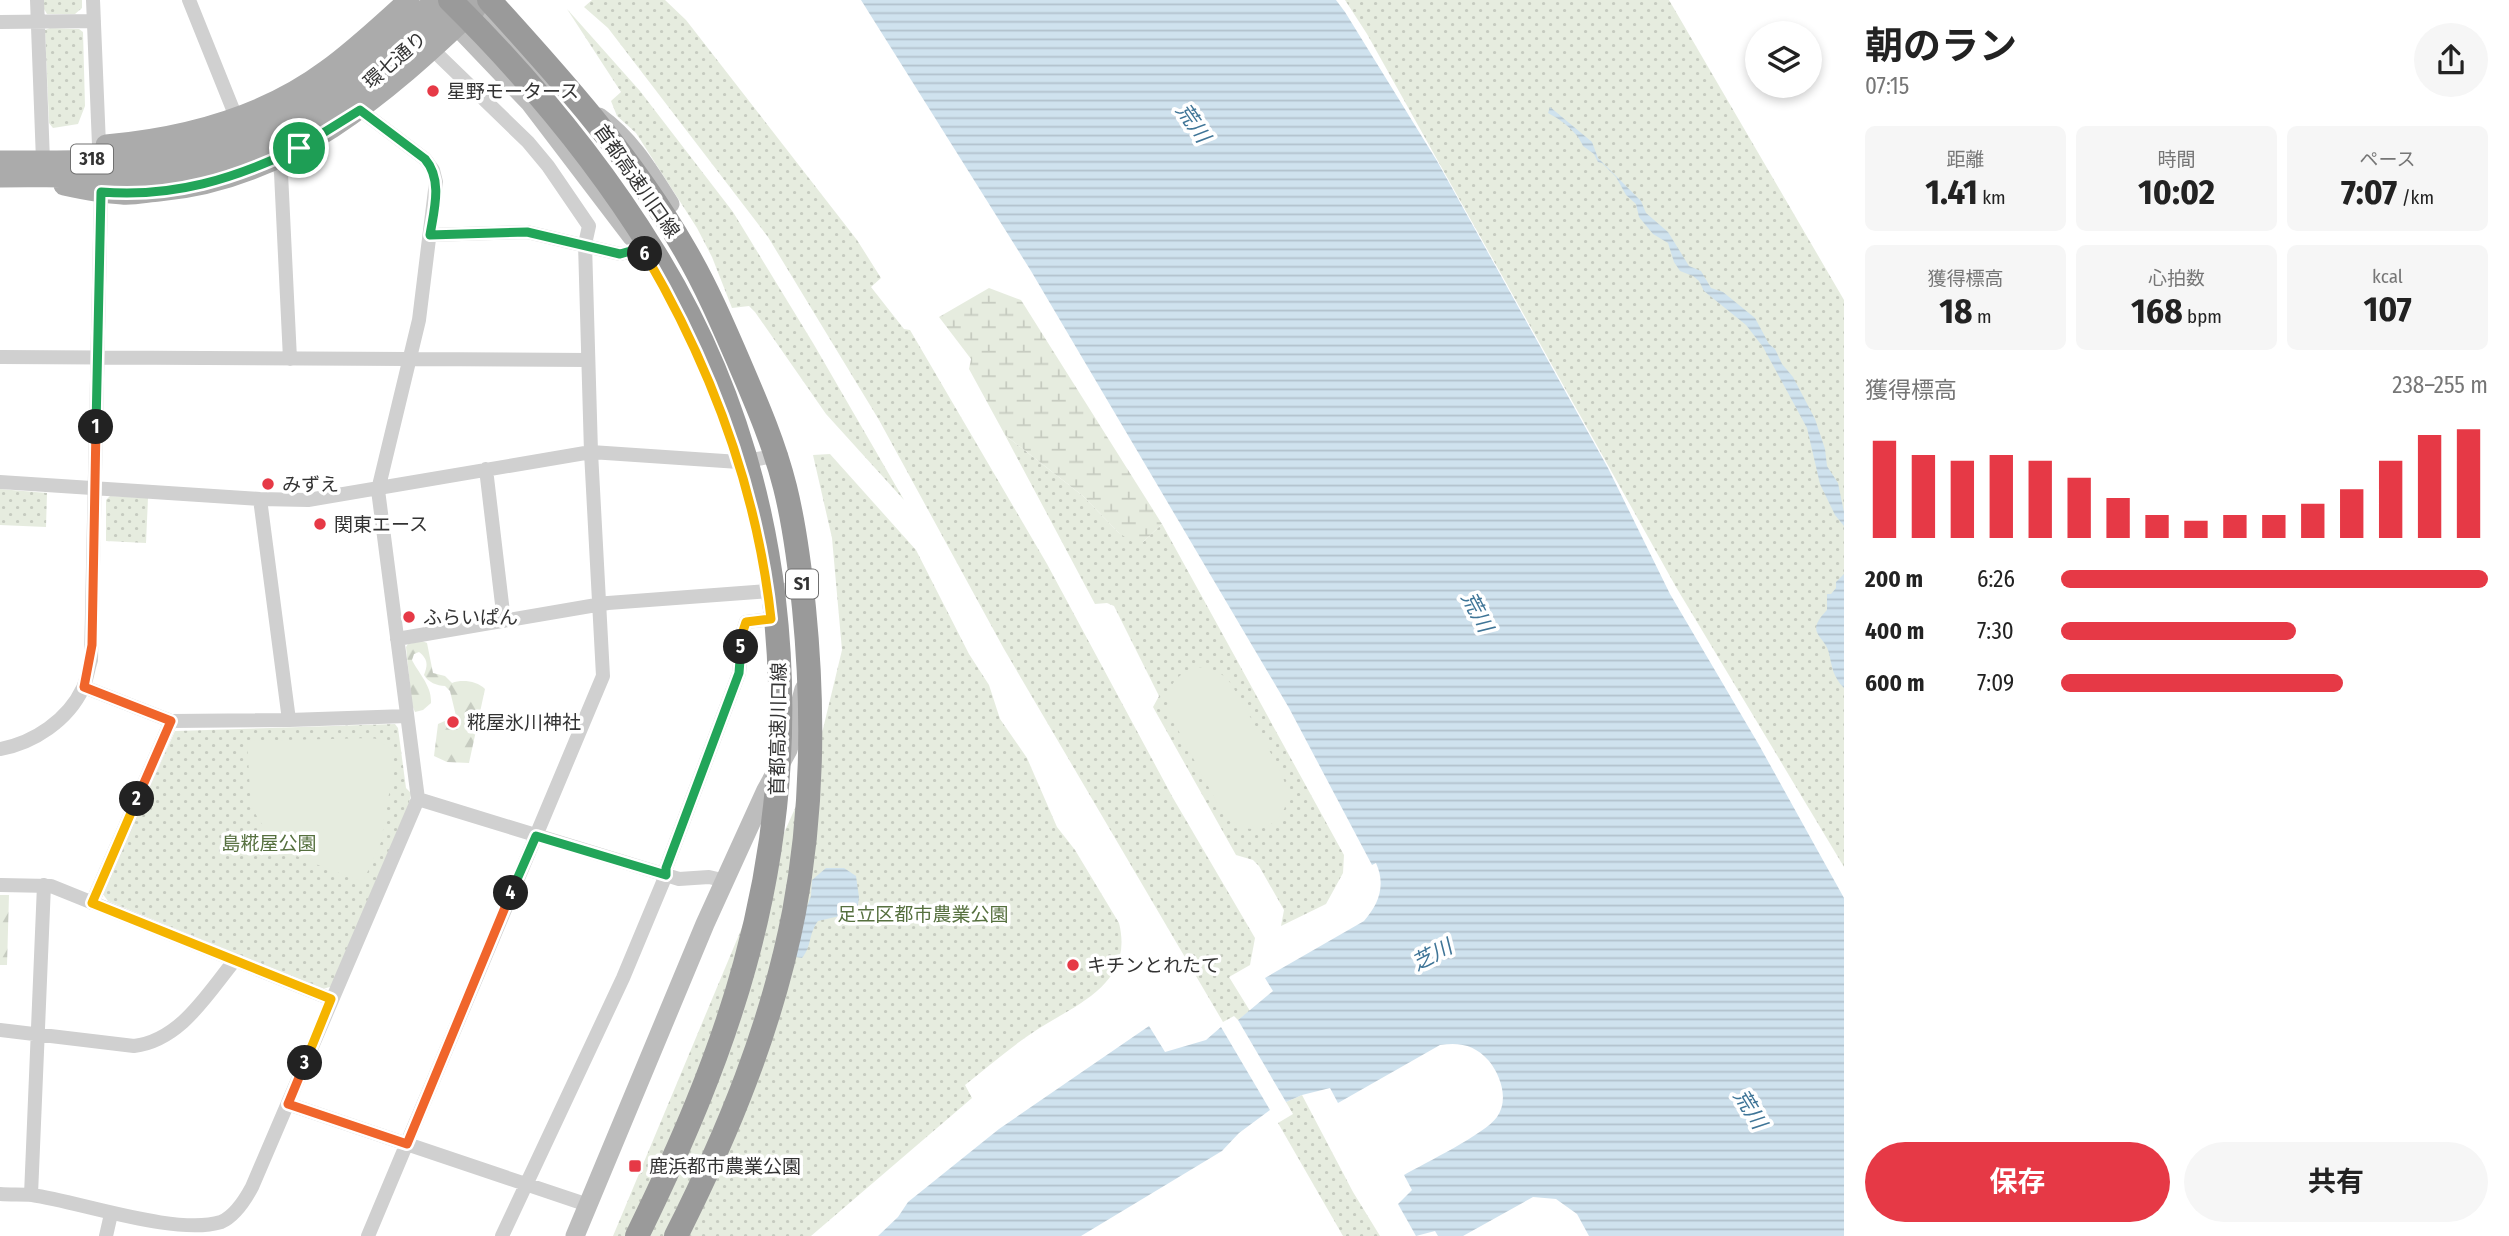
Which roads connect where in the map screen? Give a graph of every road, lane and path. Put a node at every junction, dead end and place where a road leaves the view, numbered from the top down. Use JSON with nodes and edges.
{"nodes":[{"id":1,"x":37,"y":0,"type":"edge"},
{"id":2,"x":93,"y":0,"type":"edge"},
{"id":3,"x":189,"y":0,"type":"edge"},
{"id":4,"x":409,"y":0,"type":"edge"},
{"id":5,"x":434,"y":0,"type":"edge"},
{"id":6,"x":450,"y":0,"type":"edge"},
{"id":7,"x":511,"y":0,"type":"edge"},
{"id":8,"x":474,"y":2,"type":"edge"},
{"id":9,"x":38,"y":21,"type":"junction"},
{"id":10,"x":94,"y":21,"type":"junction"},
{"id":11,"x":0,"y":22,"type":"edge"},
{"id":12,"x":457,"y":27,"type":"junction"},
{"id":13,"x":433,"y":50,"type":"junction"},
{"id":14,"x":393,"y":51,"type":"junction"},
{"id":15,"x":568,"y":95,"type":"junction"},
{"id":16,"x":360,"y":110,"type":"junction"},
{"id":17,"x":236,"y":117,"type":"junction"},
{"id":18,"x":99,"y":145,"type":"junction"},
{"id":19,"x":278,"y":158,"type":"junction"},
{"id":20,"x":50,"y":160,"type":"junction"},
{"id":21,"x":0,"y":162,"type":"edge"},
{"id":22,"x":11,"y":177,"type":"edge"},
{"id":23,"x":101,"y":192,"type":"junction"},
{"id":24,"x":430,"y":235,"type":"junction"},
{"id":25,"x":584,"y":244,"type":"junction"},
{"id":26,"x":641,"y":248,"type":"junction"},
{"id":27,"x":0,"y":357,"type":"edge"},
{"id":28,"x":99,"y":358,"type":"junction"},
{"id":29,"x":289,"y":359,"type":"junction"},
{"id":30,"x":588,"y":360,"type":"junction"},
{"id":31,"x":408,"y":361,"type":"junction"},
{"id":32,"x":591,"y":452,"type":"junction"},
{"id":33,"x":782,"y":455,"type":"junction"},
{"id":34,"x":739,"y":461,"type":"junction"},
{"id":35,"x":486,"y":469,"type":"junction"},
{"id":36,"x":0,"y":482,"type":"edge"},
{"id":37,"x":94,"y":488,"type":"junction"},
{"id":38,"x":378,"y":489,"type":"junction"},
{"id":39,"x":260,"y":499,"type":"junction"},
{"id":40,"x":775,"y":506,"type":"junction"},
{"id":41,"x":810,"y":588,"type":"junction"},
{"id":42,"x":768,"y":591,"type":"junction"},
{"id":43,"x":599,"y":604,"type":"junction"},
{"id":44,"x":771,"y":619,"type":"junction"},
{"id":45,"x":503,"y":621,"type":"junction"},
{"id":46,"x":397,"y":639,"type":"junction"},
{"id":47,"x":84,"y":687,"type":"junction"},
{"id":48,"x":407,"y":716,"type":"junction"},
{"id":49,"x":289,"y":720,"type":"junction"},
{"id":50,"x":171,"y":721,"type":"junction"},
{"id":51,"x":0,"y":749,"type":"edge"},
{"id":52,"x":766,"y":790,"type":"junction"},
{"id":53,"x":418,"y":799,"type":"junction"},
{"id":54,"x":536,"y":836,"type":"junction"},
{"id":55,"x":666,"y":875,"type":"junction"},
{"id":56,"x":726,"y":881,"type":"junction"},
{"id":57,"x":0,"y":885,"type":"edge"},
{"id":58,"x":44,"y":885,"type":"junction"},
{"id":59,"x":92,"y":903,"type":"junction"},
{"id":60,"x":235,"y":960,"type":"junction"},
{"id":61,"x":331,"y":999,"type":"junction"},
{"id":62,"x":0,"y":1030,"type":"edge"},
{"id":63,"x":39,"y":1034,"type":"junction"},
{"id":64,"x":288,"y":1104,"type":"junction"},
{"id":65,"x":407,"y":1144,"type":"junction"},
{"id":66,"x":525,"y":1183,"type":"junction"},
{"id":67,"x":0,"y":1194,"type":"edge"},
{"id":68,"x":31,"y":1195,"type":"junction"},
{"id":69,"x":588,"y":1205,"type":"junction"},
{"id":70,"x":111,"y":1214,"type":"junction"},
{"id":71,"x":163,"y":1230,"type":"edge"},
{"id":72,"x":106,"y":1236,"type":"edge"},
{"id":73,"x":368,"y":1236,"type":"edge"},
{"id":74,"x":502,"y":1236,"type":"edge"},
{"id":75,"x":575,"y":1236,"type":"edge"},
{"id":76,"x":637,"y":1236,"type":"edge"},
{"id":77,"x":661,"y":1236,"type":"edge"},
{"id":78,"x":676,"y":1236,"type":"edge"}],
"edges":[{"from":1,"to":9,"type":"street"},
{"from":2,"to":10,"type":"street"},
{"from":3,"to":17,"type":"street"},
{"from":4,"to":17,"type":"main road","number":"318"},
{"from":5,"to":12,"type":"street"},
{"from":5,"to":14,"type":"main road","name":"環七通り","number":"318"},
{"from":6,"to":76,"type":"highway","name":"首都高速川口線","number":"S1"},
{"from":7,"to":40,"type":"highway"},
{"from":8,"to":12,"type":"main road","number":"318"},
{"from":8,"to":14,"type":"main road","name":"環七通り","number":"318"},
{"from":8,"to":15,"type":"street"},
{"from":8,"to":78,"type":"highway","name":"首都高速川口線","number":"S1"},
{"from":9,"to":10,"type":"street"},
{"from":9,"to":11,"type":"street"},
{"from":9,"to":20,"type":"street"},
{"from":10,"to":18,"type":"street"},
{"from":12,"to":13,"type":"main road","number":"318"},
{"from":12,"to":26,"type":"street"},
{"from":13,"to":16,"type":"main road","number":"318"},
{"from":13,"to":25,"type":"street"},
{"from":14,"to":20,"type":"main road","name":"環七通り","number":"318"},
{"from":14,"to":22,"type":"main road","name":"環七通り","number":"318"},
{"from":15,"to":33,"type":"street"},
{"from":15,"to":40,"type":"highway"},
{"from":16,"to":19,"type":"main road","number":"318"},
{"from":16,"to":24,"type":"street"},
{"from":17,"to":18,"type":"main road","number":"318"},
{"from":18,"to":20,"type":"main road","number":"318"},
{"from":19,"to":23,"type":"main road","number":"318"},
{"from":19,"to":29,"type":"street"},
{"from":20,"to":21,"type":"main road","name":"環七通り","number":"318"},
{"from":22,"to":23,"type":"main road","number":"318"},
{"from":23,"to":28,"type":"street"},
{"from":24,"to":25,"type":"street"},
{"from":24,"to":31,"type":"street"},
{"from":25,"to":26,"type":"street"},
{"from":25,"to":30,"type":"street"},
{"from":26,"to":34,"type":"street"},
{"from":27,"to":28,"type":"street"},
{"from":28,"to":29,"type":"street"},
{"from":28,"to":37,"type":"street"},
{"from":29,"to":31,"type":"street"},
{"from":30,"to":31,"type":"street"},
{"from":30,"to":32,"type":"street"},
{"from":31,"to":38,"type":"street"},
{"from":32,"to":34,"type":"street"},
{"from":32,"to":35,"type":"street"},
{"from":32,"to":43,"type":"street"},
{"from":33,"to":34,"type":"street"},
{"from":33,"to":41,"type":"street"},
{"from":34,"to":42,"type":"street"},
{"from":35,"to":38,"type":"street"},
{"from":35,"to":45,"type":"street"},
{"from":36,"to":37,"type":"street"},
{"from":37,"to":39,"type":"street"},
{"from":37,"to":47,"type":"street"},
{"from":38,"to":39,"type":"street"},
{"from":38,"to":46,"type":"street"},
{"from":39,"to":49,"type":"street"},
{"from":40,"to":77,"type":"highway"},
{"from":41,"to":42,"type":"street"},
{"from":41,"to":52,"type":"street"},
{"from":42,"to":43,"type":"street"},
{"from":42,"to":44,"type":"street"},
{"from":43,"to":45,"type":"street"},
{"from":43,"to":54,"type":"street"},
{"from":44,"to":52,"type":"street"},
{"from":44,"to":55,"type":"street"},
{"from":45,"to":46,"type":"street"},
{"from":46,"to":48,"type":"street"},
{"from":47,"to":50,"type":"street"},
{"from":47,"to":51,"type":"street"},
{"from":48,"to":49,"type":"street"},
{"from":48,"to":53,"type":"street"},
{"from":49,"to":50,"type":"street"},
{"from":50,"to":59,"type":"street"},
{"from":52,"to":56,"type":"street"},
{"from":53,"to":54,"type":"street"},
{"from":53,"to":61,"type":"street"},
{"from":54,"to":55,"type":"street"},
{"from":54,"to":65,"type":"street"},
{"from":55,"to":56,"type":"street"},
{"from":55,"to":66,"type":"street"},
{"from":56,"to":69,"type":"street"},
{"from":57,"to":58,"type":"street"},
{"from":58,"to":59,"type":"street"},
{"from":58,"to":63,"type":"street"},
{"from":59,"to":60,"type":"street"},
{"from":60,"to":61,"type":"street"},
{"from":60,"to":63,"type":"street"},
{"from":61,"to":64,"type":"street"},
{"from":62,"to":63,"type":"street"},
{"from":63,"to":68,"type":"street"},
{"from":64,"to":65,"type":"street"},
{"from":64,"to":71,"type":"street"},
{"from":65,"to":66,"type":"street"},
{"from":65,"to":73,"type":"street"},
{"from":66,"to":69,"type":"street"},
{"from":66,"to":74,"type":"street"},
{"from":67,"to":68,"type":"street"},
{"from":68,"to":70,"type":"street"},
{"from":69,"to":75,"type":"street"},
{"from":70,"to":71,"type":"street"},
{"from":70,"to":72,"type":"street"}]}
